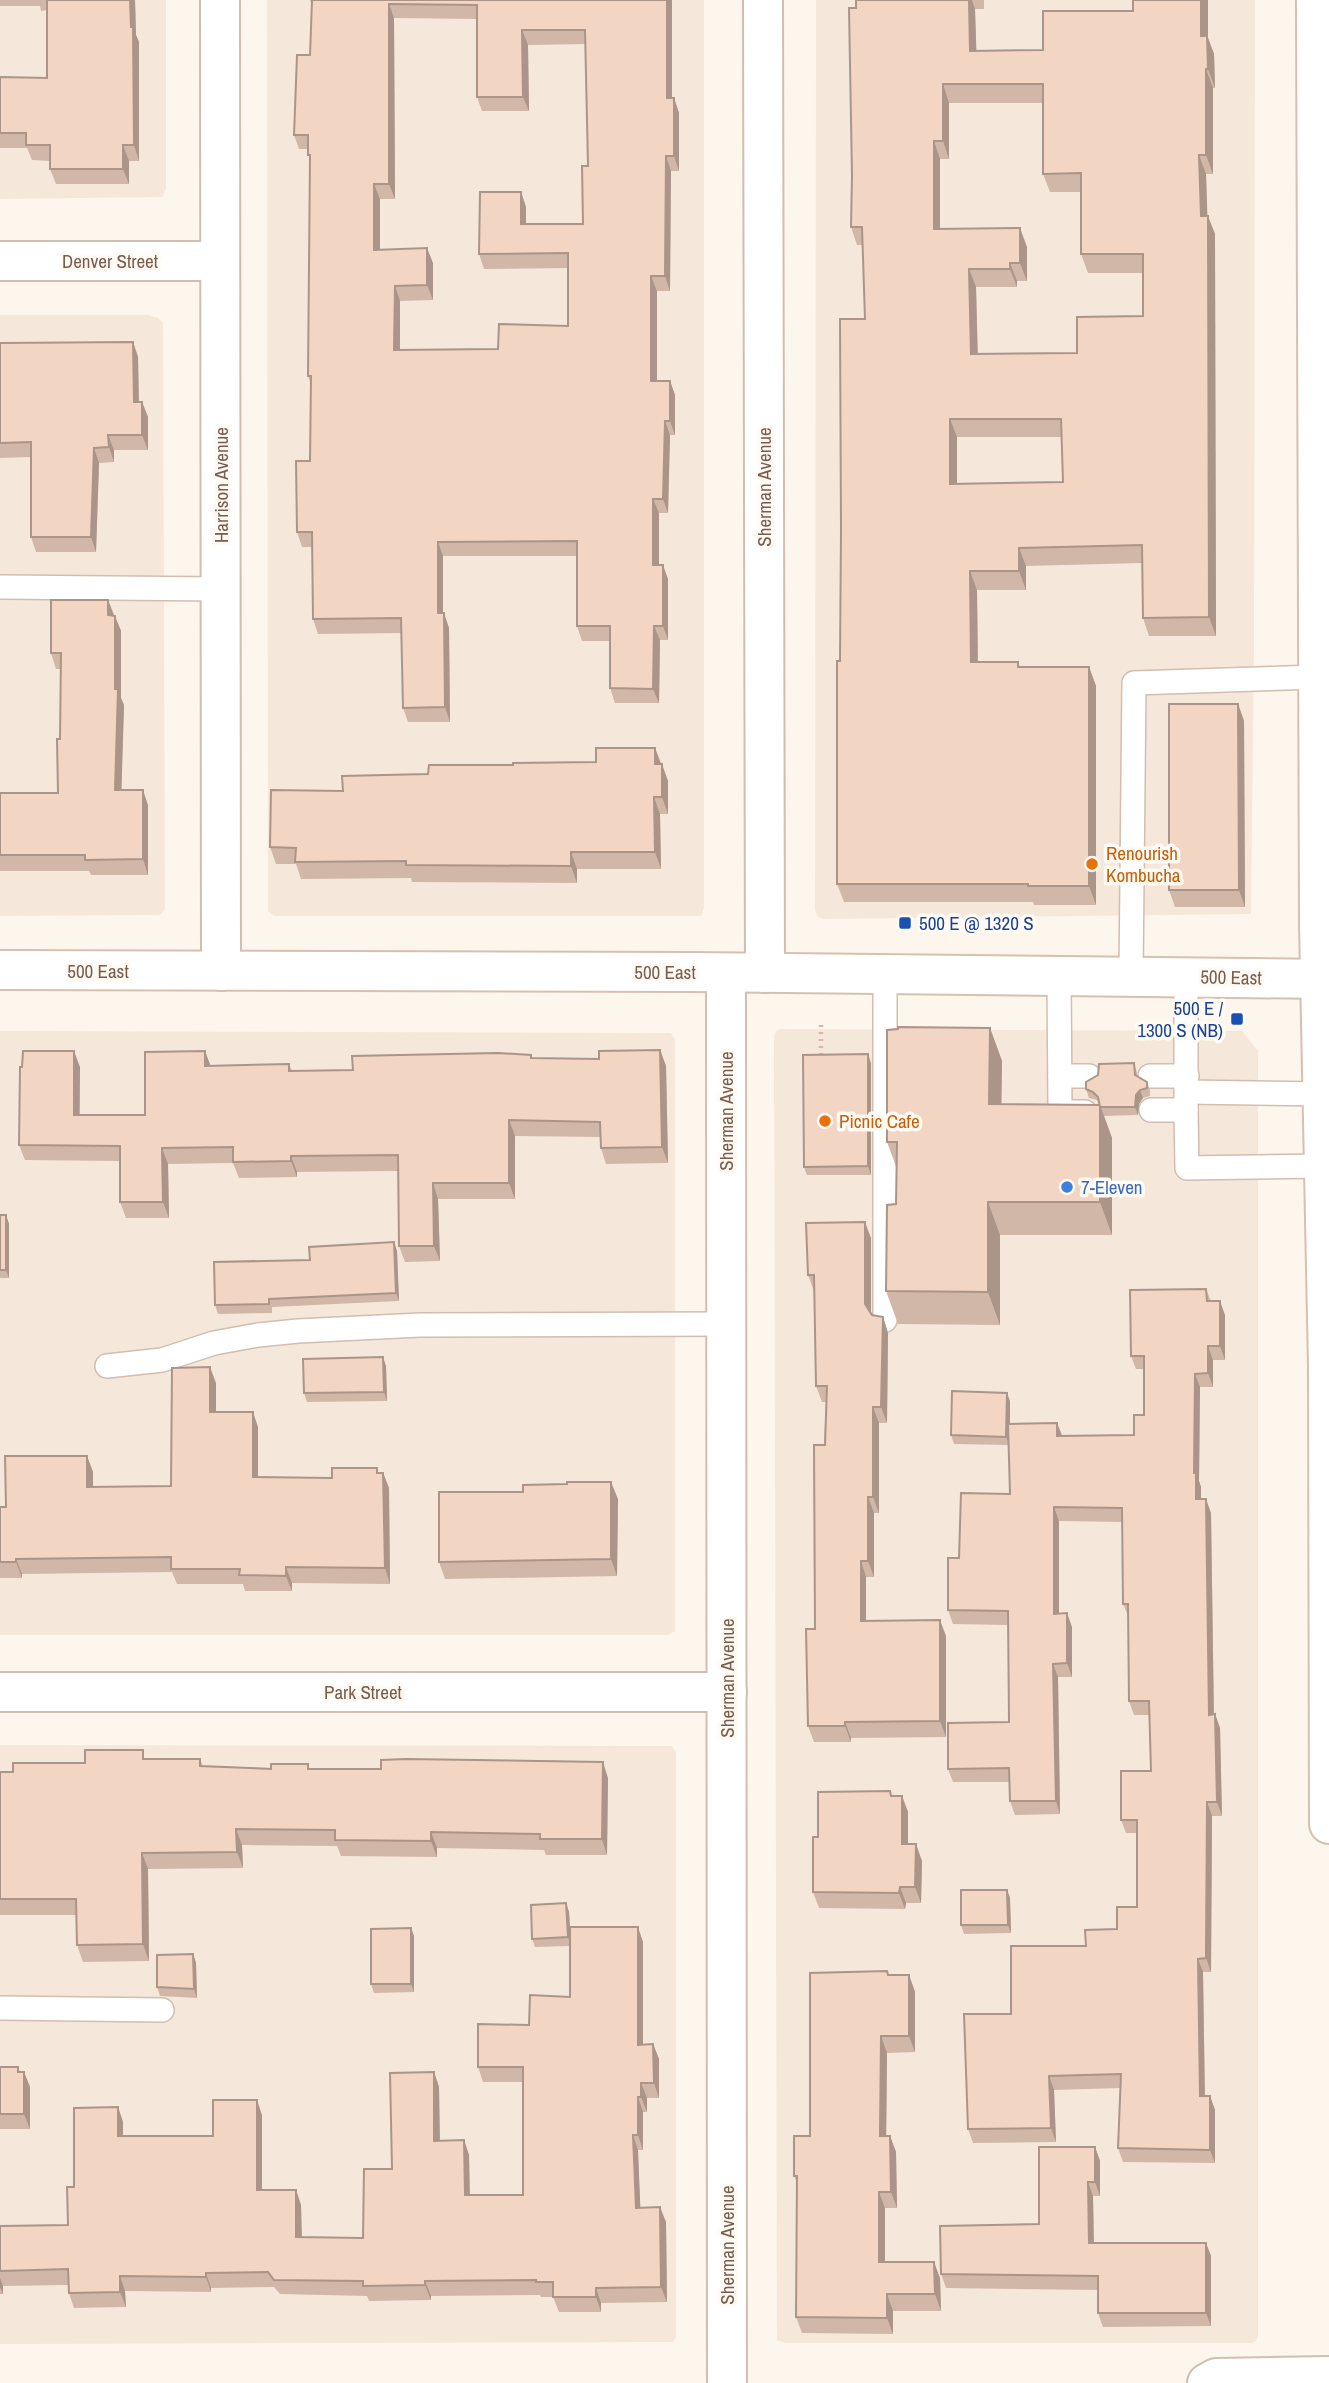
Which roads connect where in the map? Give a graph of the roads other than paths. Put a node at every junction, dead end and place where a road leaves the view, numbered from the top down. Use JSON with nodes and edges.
{"nodes":[{"id":1,"x":220,"y":0,"type":"edge"},
{"id":2,"x":763,"y":0,"type":"edge"},
{"id":3,"x":1316,"y":0,"type":"edge"},
{"id":4,"x":0,"y":261,"type":"edge"},
{"id":5,"x":220,"y":261,"type":"junction"},
{"id":6,"x":0,"y":587,"type":"edge"},
{"id":7,"x":221,"y":589,"type":"junction"},
{"id":8,"x":1323,"y":640,"type":"edge"},
{"id":9,"x":1318,"y":677,"type":"junction"},
{"id":10,"x":0,"y":970,"type":"edge"},
{"id":11,"x":221,"y":971,"type":"junction"},
{"id":12,"x":726,"y":973,"type":"junction"},
{"id":13,"x":765,"y":973,"type":"junction"},
{"id":14,"x":885,"y":974,"type":"junction"},
{"id":15,"x":1059,"y":975,"type":"junction"},
{"id":16,"x":1131,"y":976,"type":"junction"},
{"id":17,"x":1186,"y":976,"type":"junction"},
{"id":18,"x":1324,"y":979,"type":"edge"},
{"id":19,"x":1060,"y":1076,"type":"junction"},
{"id":20,"x":1089,"y":1076,"type":"dead end"},
{"id":21,"x":1150,"y":1076,"type":"dead end"},
{"id":22,"x":1186,"y":1093,"type":"junction"},
{"id":23,"x":1324,"y":1094,"type":"junction"},
{"id":24,"x":1151,"y":1110,"type":"dead end"},
{"id":25,"x":1089,"y":1112,"type":"edge"},
{"id":26,"x":1325,"y":1166,"type":"junction"},
{"id":27,"x":885,"y":1320,"type":"edge"},
{"id":28,"x":726,"y":1324,"type":"junction"},
{"id":29,"x":107,"y":1366,"type":"dead end"},
{"id":30,"x":0,"y":1692,"type":"edge"},
{"id":31,"x":727,"y":1692,"type":"junction"},
{"id":32,"x":1329,"y":1824,"type":"edge"},
{"id":33,"x":0,"y":2008,"type":"edge"},
{"id":34,"x":162,"y":2010,"type":"dead end"},
{"id":35,"x":1329,"y":2375,"type":"edge"},
{"id":36,"x":727,"y":2383,"type":"edge"},
{"id":37,"x":1207,"y":2383,"type":"edge"}],
"edges":[{"from":1,"to":5,"type":"street","name":"Harrison Avenue"},
{"from":2,"to":13,"type":"street","name":"Sherman Avenue"},
{"from":3,"to":8,"type":"street"},
{"from":4,"to":5,"type":"street","name":"Denver Street"},
{"from":5,"to":7,"type":"street","name":"Harrison Avenue"},
{"from":6,"to":7,"type":"lane"},
{"from":7,"to":11,"type":"street","name":"Harrison Avenue"},
{"from":8,"to":9,"type":"street"},
{"from":9,"to":16,"type":"lane"},
{"from":9,"to":18,"type":"street"},
{"from":10,"to":11,"type":"street","name":"500 East"},
{"from":11,"to":12,"type":"street","name":"500 East"},
{"from":12,"to":13,"type":"street","name":"500 East"},
{"from":12,"to":28,"type":"street","name":"Sherman Avenue"},
{"from":13,"to":14,"type":"street","name":"500 East"},
{"from":14,"to":15,"type":"street","name":"500 East"},
{"from":14,"to":27,"type":"lane"},
{"from":15,"to":16,"type":"street","name":"500 East"},
{"from":15,"to":19,"type":"lane"},
{"from":16,"to":17,"type":"street","name":"500 East"},
{"from":17,"to":18,"type":"street","name":"500 East"},
{"from":17,"to":22,"type":"lane"},
{"from":18,"to":23,"type":"street"},
{"from":19,"to":20,"type":"lane"},
{"from":19,"to":25,"type":"lane"},
{"from":21,"to":22,"type":"lane"},
{"from":22,"to":23,"type":"lane"},
{"from":22,"to":24,"type":"lane"},
{"from":22,"to":26,"type":"lane"},
{"from":23,"to":26,"type":"street"},
{"from":26,"to":32,"type":"street"},
{"from":28,"to":29,"type":"lane"},
{"from":28,"to":31,"type":"street","name":"Sherman Avenue"},
{"from":30,"to":31,"type":"street","name":"Park Street"},
{"from":31,"to":36,"type":"street","name":"Sherman Avenue"},
{"from":33,"to":34,"type":"lane"},
{"from":35,"to":37,"type":"street"}]}
